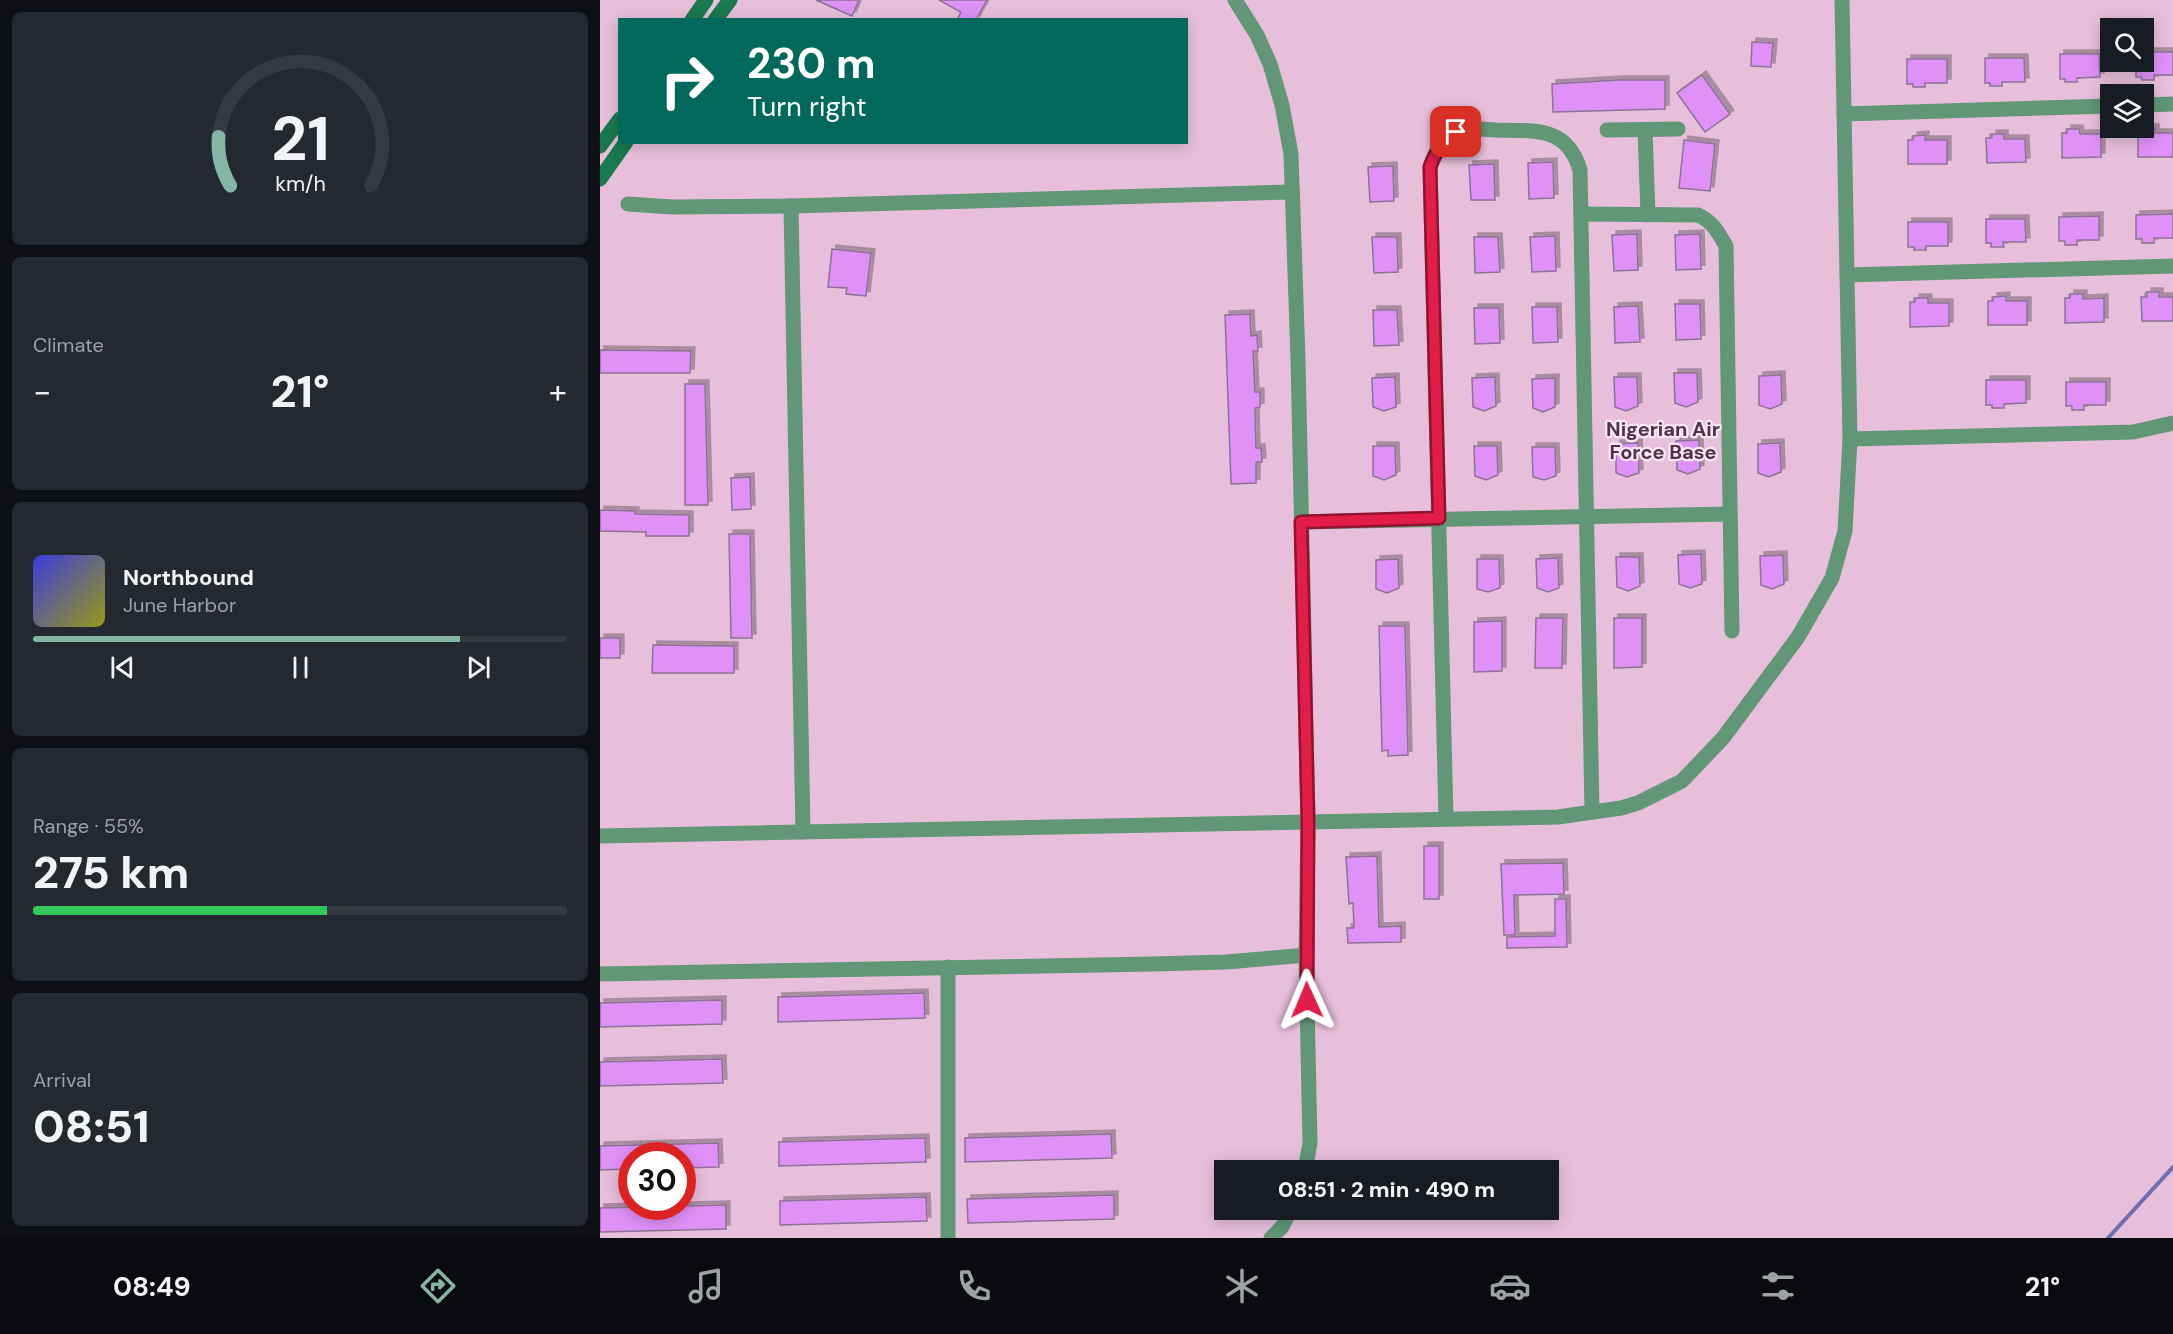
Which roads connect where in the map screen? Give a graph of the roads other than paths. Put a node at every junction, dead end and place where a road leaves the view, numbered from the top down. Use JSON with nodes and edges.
{"nodes":[{"id":1,"x":706,"y":0,"type":"edge"},
{"id":2,"x":730,"y":0,"type":"edge"},
{"id":3,"x":1235,"y":0,"type":"edge"},
{"id":4,"x":1842,"y":0,"type":"edge"},
{"id":5,"x":693,"y":18,"type":"edge"},
{"id":6,"x":717,"y":18,"type":"edge"},
{"id":7,"x":2173,"y":104,"type":"edge"},
{"id":8,"x":2154,"y":105,"type":"edge"},
{"id":9,"x":2100,"y":106,"type":"edge"},
{"id":10,"x":1844,"y":114,"type":"junction"},
{"id":11,"x":618,"y":122,"type":"edge"},
{"id":12,"x":1678,"y":129,"type":"dead end"},
{"id":13,"x":1607,"y":130,"type":"dead end"},
{"id":14,"x":1645,"y":130,"type":"junction"},
{"id":15,"x":625,"y":144,"type":"edge"},
{"id":16,"x":600,"y":146,"type":"edge"},
{"id":17,"x":600,"y":179,"type":"edge"},
{"id":18,"x":1292,"y":192,"type":"junction"},
{"id":19,"x":628,"y":204,"type":"dead end"},
{"id":20,"x":791,"y":206,"type":"junction"},
{"id":21,"x":1581,"y":214,"type":"junction"},
{"id":22,"x":1648,"y":215,"type":"junction"},
{"id":23,"x":2173,"y":266,"type":"edge"},
{"id":24,"x":1847,"y":275,"type":"junction"},
{"id":25,"x":2173,"y":423,"type":"edge"},
{"id":26,"x":1850,"y":439,"type":"junction"},
{"id":27,"x":1730,"y":514,"type":"junction"},
{"id":28,"x":1586,"y":515,"type":"junction"},
{"id":29,"x":1439,"y":518,"type":"junction"},
{"id":30,"x":1301,"y":522,"type":"junction"},
{"id":31,"x":1732,"y":631,"type":"dead end"},
{"id":32,"x":1592,"y":812,"type":"junction"},
{"id":33,"x":1446,"y":818,"type":"junction"},
{"id":34,"x":1308,"y":821,"type":"junction"},
{"id":35,"x":803,"y":832,"type":"junction"},
{"id":36,"x":600,"y":836,"type":"edge"},
{"id":37,"x":1306,"y":955,"type":"junction"},
{"id":38,"x":948,"y":967,"type":"junction"},
{"id":39,"x":600,"y":974,"type":"edge"},
{"id":40,"x":1307,"y":1160,"type":"edge"},
{"id":41,"x":1286,"y":1220,"type":"edge"},
{"id":42,"x":948,"y":1238,"type":"edge"},
{"id":43,"x":1271,"y":1238,"type":"edge"}],
"edges":[{"from":1,"to":5,"type":"main road"},
{"from":2,"to":6,"type":"main road"},
{"from":3,"to":18,"type":"street"},
{"from":4,"to":10,"type":"street"},
{"from":7,"to":8,"type":"street"},
{"from":9,"to":10,"type":"street"},
{"from":10,"to":24,"type":"street"},
{"from":11,"to":16,"type":"main road"},
{"from":12,"to":14,"type":"street"},
{"from":13,"to":14,"type":"street"},
{"from":14,"to":22,"type":"street"},
{"from":15,"to":17,"type":"main road"},
{"from":18,"to":20,"type":"street"},
{"from":18,"to":30,"type":"street"},
{"from":19,"to":20,"type":"street"},
{"from":20,"to":35,"type":"street"},
{"from":21,"to":22,"type":"street"},
{"from":21,"to":28,"type":"street"},
{"from":21,"to":29,"type":"street"},
{"from":22,"to":27,"type":"street"},
{"from":23,"to":24,"type":"street"},
{"from":24,"to":26,"type":"street"},
{"from":25,"to":26,"type":"street"},
{"from":26,"to":32,"type":"street"},
{"from":27,"to":28,"type":"street"},
{"from":27,"to":31,"type":"street"},
{"from":28,"to":29,"type":"street"},
{"from":28,"to":32,"type":"street"},
{"from":29,"to":30,"type":"street"},
{"from":29,"to":33,"type":"street"},
{"from":30,"to":34,"type":"street"},
{"from":32,"to":33,"type":"street"},
{"from":33,"to":34,"type":"street"},
{"from":34,"to":35,"type":"street"},
{"from":34,"to":37,"type":"street"},
{"from":35,"to":36,"type":"street"},
{"from":37,"to":38,"type":"street"},
{"from":37,"to":40,"type":"street"},
{"from":38,"to":39,"type":"street"},
{"from":38,"to":42,"type":"street"},
{"from":41,"to":43,"type":"street"}]}
